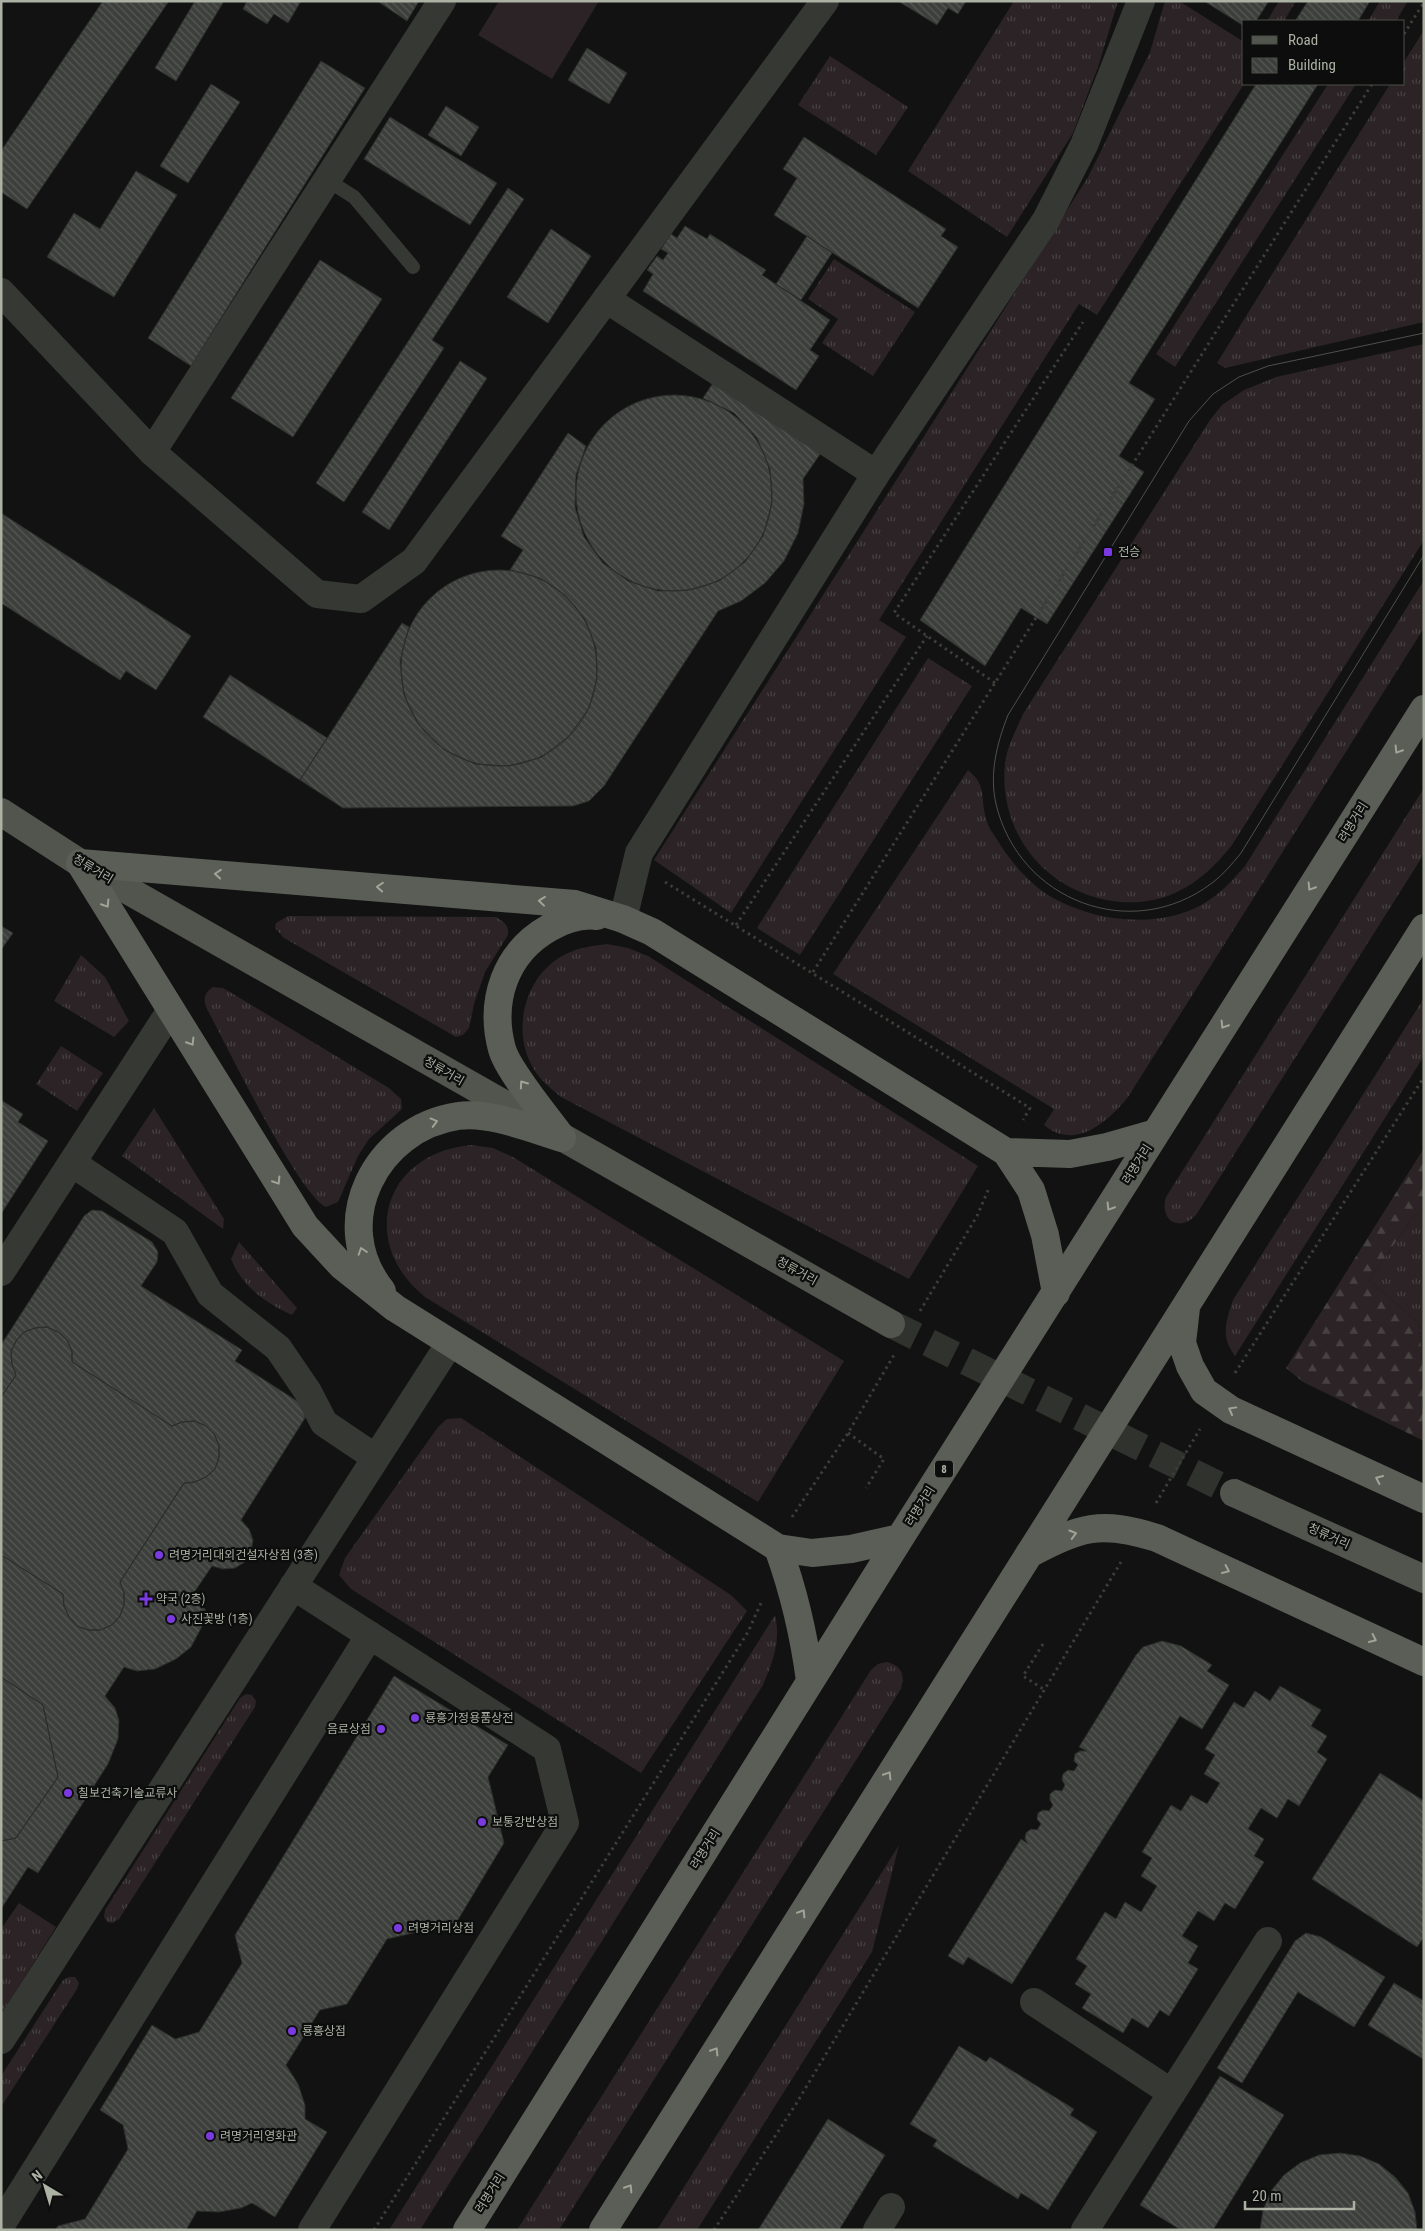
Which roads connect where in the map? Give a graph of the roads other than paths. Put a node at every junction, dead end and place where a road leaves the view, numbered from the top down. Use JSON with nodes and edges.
{"nodes":[{"id":1,"x":442,"y":1,"type":"edge"},
{"id":2,"x":825,"y":1,"type":"edge"},
{"id":3,"x":1141,"y":1,"type":"edge"},
{"id":4,"x":327,"y":180,"type":"junction"},
{"id":5,"x":413,"y":267,"type":"dead end"},
{"id":6,"x":1,"y":292,"type":"edge"},
{"id":7,"x":606,"y":299,"type":"junction"},
{"id":8,"x":152,"y":452,"type":"junction"},
{"id":9,"x":876,"y":474,"type":"junction"},
{"id":10,"x":1424,"y":709,"type":"edge"},
{"id":11,"x":1,"y":812,"type":"edge"},
{"id":12,"x":80,"y":863,"type":"junction"},
{"id":13,"x":623,"y":919,"type":"junction"},
{"id":14,"x":1424,"y":928,"type":"edge"},
{"id":15,"x":172,"y":1010,"type":"junction"},
{"id":16,"x":1156,"y":1134,"type":"junction"},
{"id":17,"x":562,"y":1138,"type":"junction"},
{"id":18,"x":1006,"y":1152,"type":"junction"},
{"id":19,"x":72,"y":1163,"type":"junction"},
{"id":20,"x":1,"y":1272,"type":"edge"},
{"id":21,"x":1056,"y":1293,"type":"junction"},
{"id":22,"x":1186,"y":1304,"type":"junction"},
{"id":23,"x":395,"y":1308,"type":"junction"},
{"id":24,"x":891,"y":1324,"type":"tunnel mouth"},
{"id":25,"x":450,"y":1343,"type":"junction"},
{"id":26,"x":376,"y":1458,"type":"junction"},
{"id":27,"x":1234,"y":1493,"type":"tunnel mouth"},
{"id":28,"x":1424,"y":1499,"type":"edge"},
{"id":29,"x":900,"y":1538,"type":"junction"},
{"id":30,"x":778,"y":1548,"type":"junction"},
{"id":31,"x":1029,"y":1554,"type":"junction"},
{"id":32,"x":1424,"y":1579,"type":"edge"},
{"id":33,"x":293,"y":1586,"type":"junction"},
{"id":34,"x":370,"y":1635,"type":"junction"},
{"id":35,"x":1424,"y":1662,"type":"edge"},
{"id":36,"x":810,"y":1681,"type":"junction"},
{"id":37,"x":1268,"y":1942,"type":"dead end"},
{"id":38,"x":1034,"y":2002,"type":"dead end"},
{"id":39,"x":1,"y":2040,"type":"edge"},
{"id":40,"x":1172,"y":2093,"type":"junction"},
{"id":41,"x":892,"y":2207,"type":"dead end"},
{"id":42,"x":1,"y":2225,"type":"edge"},
{"id":43,"x":312,"y":2230,"type":"edge"},
{"id":44,"x":467,"y":2230,"type":"edge"},
{"id":45,"x":603,"y":2230,"type":"edge"},
{"id":46,"x":877,"y":2230,"type":"edge"},
{"id":47,"x":1085,"y":2230,"type":"edge"}],
"edges":[{"from":1,"to":4,"type":"street"},
{"from":2,"to":7,"type":"street"},
{"from":3,"to":9,"type":"street"},
{"from":4,"to":5,"type":"lane"},
{"from":4,"to":8,"type":"street"},
{"from":6,"to":8,"type":"street"},
{"from":7,"to":8,"type":"street"},
{"from":7,"to":9,"type":"street"},
{"from":9,"to":13,"type":"street"},
{"from":10,"to":16,"type":"highway","name":"려명거리","number":"8","one_way":true},
{"from":11,"to":12,"type":"main road","name":"청류거리"},
{"from":13,"to":12,"type":"highway","one_way":true},
{"from":12,"to":15,"type":"highway","one_way":true},
{"from":12,"to":17,"type":"main road","name":"청류거리"},
{"from":17,"to":13,"type":"highway","one_way":true},
{"from":13,"to":18,"type":"highway"},
{"from":14,"to":22,"type":"highway"},
{"from":15,"to":19,"type":"street"},
{"from":15,"to":23,"type":"highway","one_way":true},
{"from":16,"to":18,"type":"highway"},
{"from":16,"to":21,"type":"highway","name":"려명거리","number":"8","one_way":true},
{"from":23,"to":17,"type":"highway","one_way":true},
{"from":17,"to":24,"type":"main road","name":"청류거리"},
{"from":18,"to":21,"type":"highway"},
{"from":19,"to":20,"type":"street"},
{"from":19,"to":26,"type":"street"},
{"from":21,"to":29,"type":"highway","name":"려명거리","number":"8"},
{"from":28,"to":22,"type":"highway","one_way":true},
{"from":22,"to":31,"type":"highway"},
{"from":23,"to":25,"type":"highway"},
{"from":25,"to":26,"type":"street"},
{"from":25,"to":30,"type":"highway"},
{"from":26,"to":33,"type":"street"},
{"from":27,"to":32,"type":"main road","name":"청류거리"},
{"from":29,"to":30,"type":"highway"},
{"from":29,"to":36,"type":"highway","name":"려명거리","number":"8"},
{"from":30,"to":36,"type":"highway"},
{"from":31,"to":35,"type":"highway","one_way":true},
{"from":45,"to":31,"type":"highway","one_way":true},
{"from":33,"to":34,"type":"street"},
{"from":33,"to":39,"type":"street"},
{"from":34,"to":42,"type":"street"},
{"from":34,"to":43,"type":"street"},
{"from":36,"to":44,"type":"highway","name":"려명거리","number":"8"},
{"from":37,"to":40,"type":"street"},
{"from":38,"to":40,"type":"street"},
{"from":40,"to":47,"type":"street"},
{"from":41,"to":46,"type":"street"}]}
